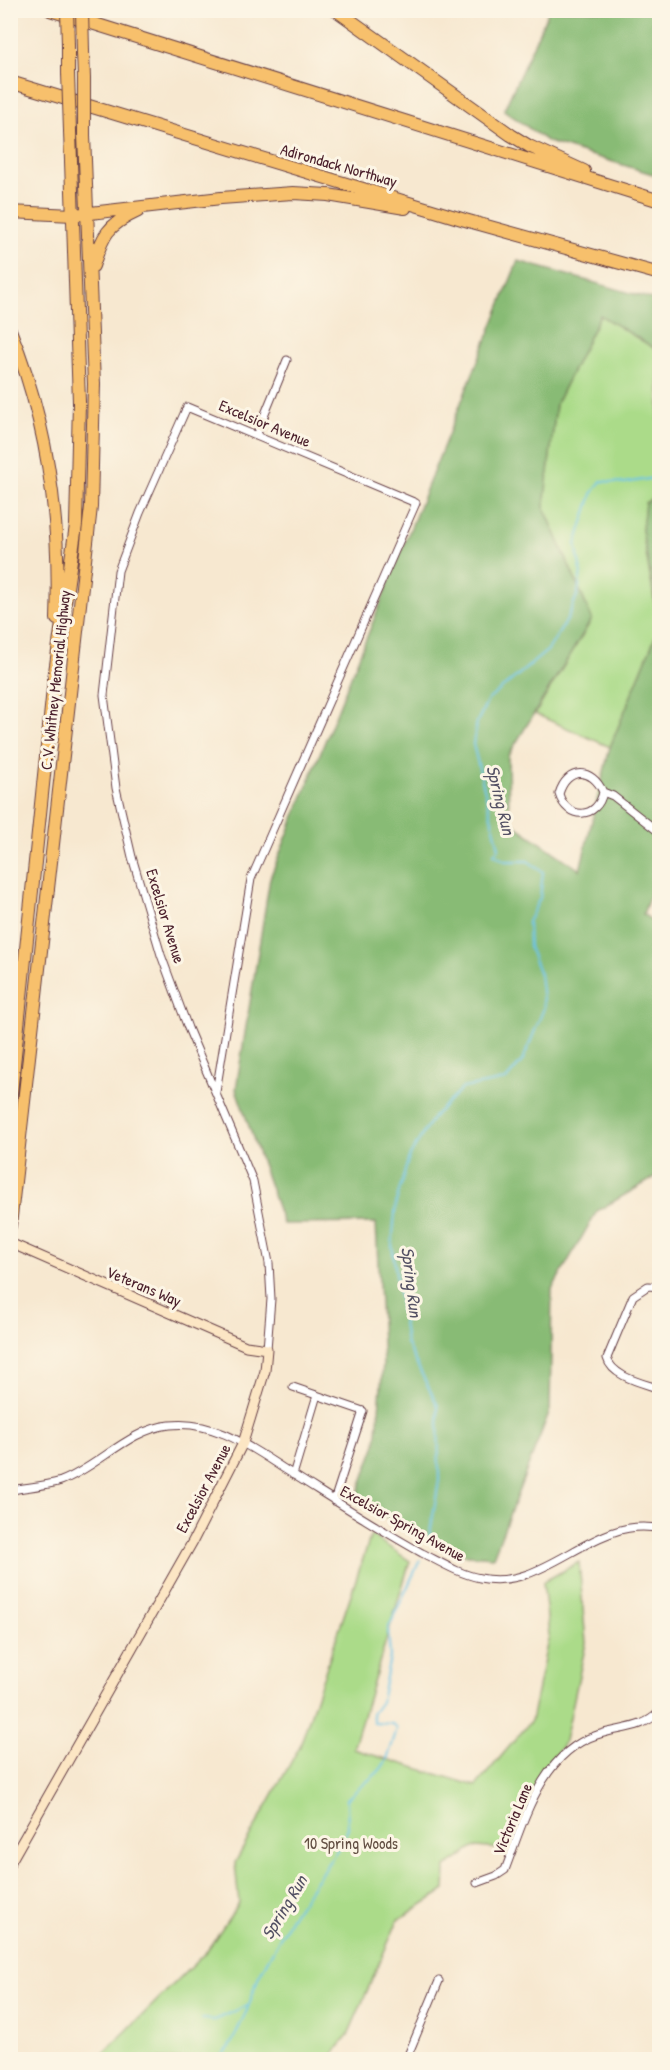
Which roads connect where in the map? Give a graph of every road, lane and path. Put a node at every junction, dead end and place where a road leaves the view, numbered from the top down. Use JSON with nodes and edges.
{"nodes":[{"id":1,"x":50,"y":10,"type":"edge"},
{"id":2,"x":67,"y":10,"type":"edge"},
{"id":3,"x":82,"y":10,"type":"edge"},
{"id":4,"x":336,"y":10,"type":"edge"},
{"id":5,"x":10,"y":82,"type":"edge"},
{"id":6,"x":631,"y":192,"type":"junction"},
{"id":7,"x":660,"y":201,"type":"edge"},
{"id":8,"x":152,"y":206,"type":"junction"},
{"id":9,"x":10,"y":212,"type":"edge"},
{"id":10,"x":87,"y":214,"type":"junction"},
{"id":11,"x":73,"y":215,"type":"junction"},
{"id":12,"x":465,"y":220,"type":"junction"},
{"id":13,"x":660,"y":274,"type":"edge"},
{"id":14,"x":90,"y":276,"type":"junction"},
{"id":15,"x":10,"y":330,"type":"edge"},
{"id":16,"x":287,"y":360,"type":"dead end"},
{"id":17,"x":256,"y":436,"type":"junction"},
{"id":18,"x":54,"y":679,"type":"junction"},
{"id":19,"x":603,"y":792,"type":"junction"},
{"id":20,"x":660,"y":833,"type":"edge"},
{"id":21,"x":216,"y":1092,"type":"junction"},
{"id":22,"x":10,"y":1103,"type":"edge"},
{"id":23,"x":10,"y":1226,"type":"edge"},
{"id":24,"x":10,"y":1243,"type":"edge"},
{"id":25,"x":660,"y":1287,"type":"edge"},
{"id":26,"x":267,"y":1349,"type":"junction"},
{"id":27,"x":293,"y":1387,"type":"dead end"},
{"id":28,"x":660,"y":1389,"type":"edge"},
{"id":29,"x":317,"y":1395,"type":"junction"},
{"id":30,"x":243,"y":1443,"type":"junction"},
{"id":31,"x":293,"y":1475,"type":"junction"},
{"id":32,"x":12,"y":1490,"type":"edge"},
{"id":33,"x":334,"y":1501,"type":"junction"},
{"id":34,"x":660,"y":1529,"type":"edge"},
{"id":35,"x":660,"y":1711,"type":"edge"},
{"id":36,"x":10,"y":1863,"type":"edge"},
{"id":37,"x":477,"y":1883,"type":"dead end"},
{"id":38,"x":439,"y":1981,"type":"dead end"},
{"id":39,"x":406,"y":2060,"type":"edge"}],
"edges":[{"from":1,"to":6,"type":"highway"},
{"from":2,"to":11,"type":"highway","name":"C.V. Whitney Memorial Highway","bridge":true},
{"from":3,"to":10,"type":"highway","name":"C.V. Whitney Memorial Highway","bridge":true},
{"from":4,"to":6,"type":"highway"},
{"from":5,"to":12,"type":"highway","name":"Adirondack Northway"},
{"from":6,"to":7,"type":"highway"},
{"from":8,"to":10,"type":"highway"},
{"from":8,"to":12,"type":"highway"},
{"from":8,"to":14,"type":"highway"},
{"from":9,"to":11,"type":"highway"},
{"from":10,"to":11,"type":"highway"},
{"from":10,"to":14,"type":"highway","name":"C.V. Whitney Memorial Highway"},
{"from":11,"to":18,"type":"highway","name":"C.V. Whitney Memorial Highway"},
{"from":12,"to":13,"type":"highway","name":"Adirondack Northway"},
{"from":14,"to":23,"type":"highway","name":"C.V. Whitney Memorial Highway"},
{"from":15,"to":18,"type":"highway"},
{"from":16,"to":17,"type":"street"},
{"from":17,"to":21,"type":"street","name":"Excelsior Avenue"},
{"from":17,"to":21,"type":"street","name":"Excelsior Avenue"},
{"from":18,"to":22,"type":"highway","name":"C.V. Whitney Memorial Highway"},
{"from":19,"to":19,"type":"street"},
{"from":19,"to":20,"type":"street"},
{"from":21,"to":26,"type":"street","name":"Excelsior Avenue"},
{"from":24,"to":26,"type":"street","name":"Veterans Way"},
{"from":25,"to":28,"type":"street"},
{"from":26,"to":30,"type":"street","name":"Excelsior Avenue"},
{"from":27,"to":29,"type":"street"},
{"from":29,"to":31,"type":"street"},
{"from":29,"to":33,"type":"street"},
{"from":30,"to":31,"type":"street","name":"Excelsior Spring Avenue"},
{"from":30,"to":32,"type":"street","name":"Excelsior Spring Avenue"},
{"from":30,"to":36,"type":"street","name":"Excelsior Avenue"},
{"from":31,"to":33,"type":"street","name":"Excelsior Spring Avenue"},
{"from":33,"to":34,"type":"street","name":"Excelsior Spring Avenue"},
{"from":35,"to":37,"type":"street","name":"Victoria Lane"},
{"from":38,"to":39,"type":"street"}]}
